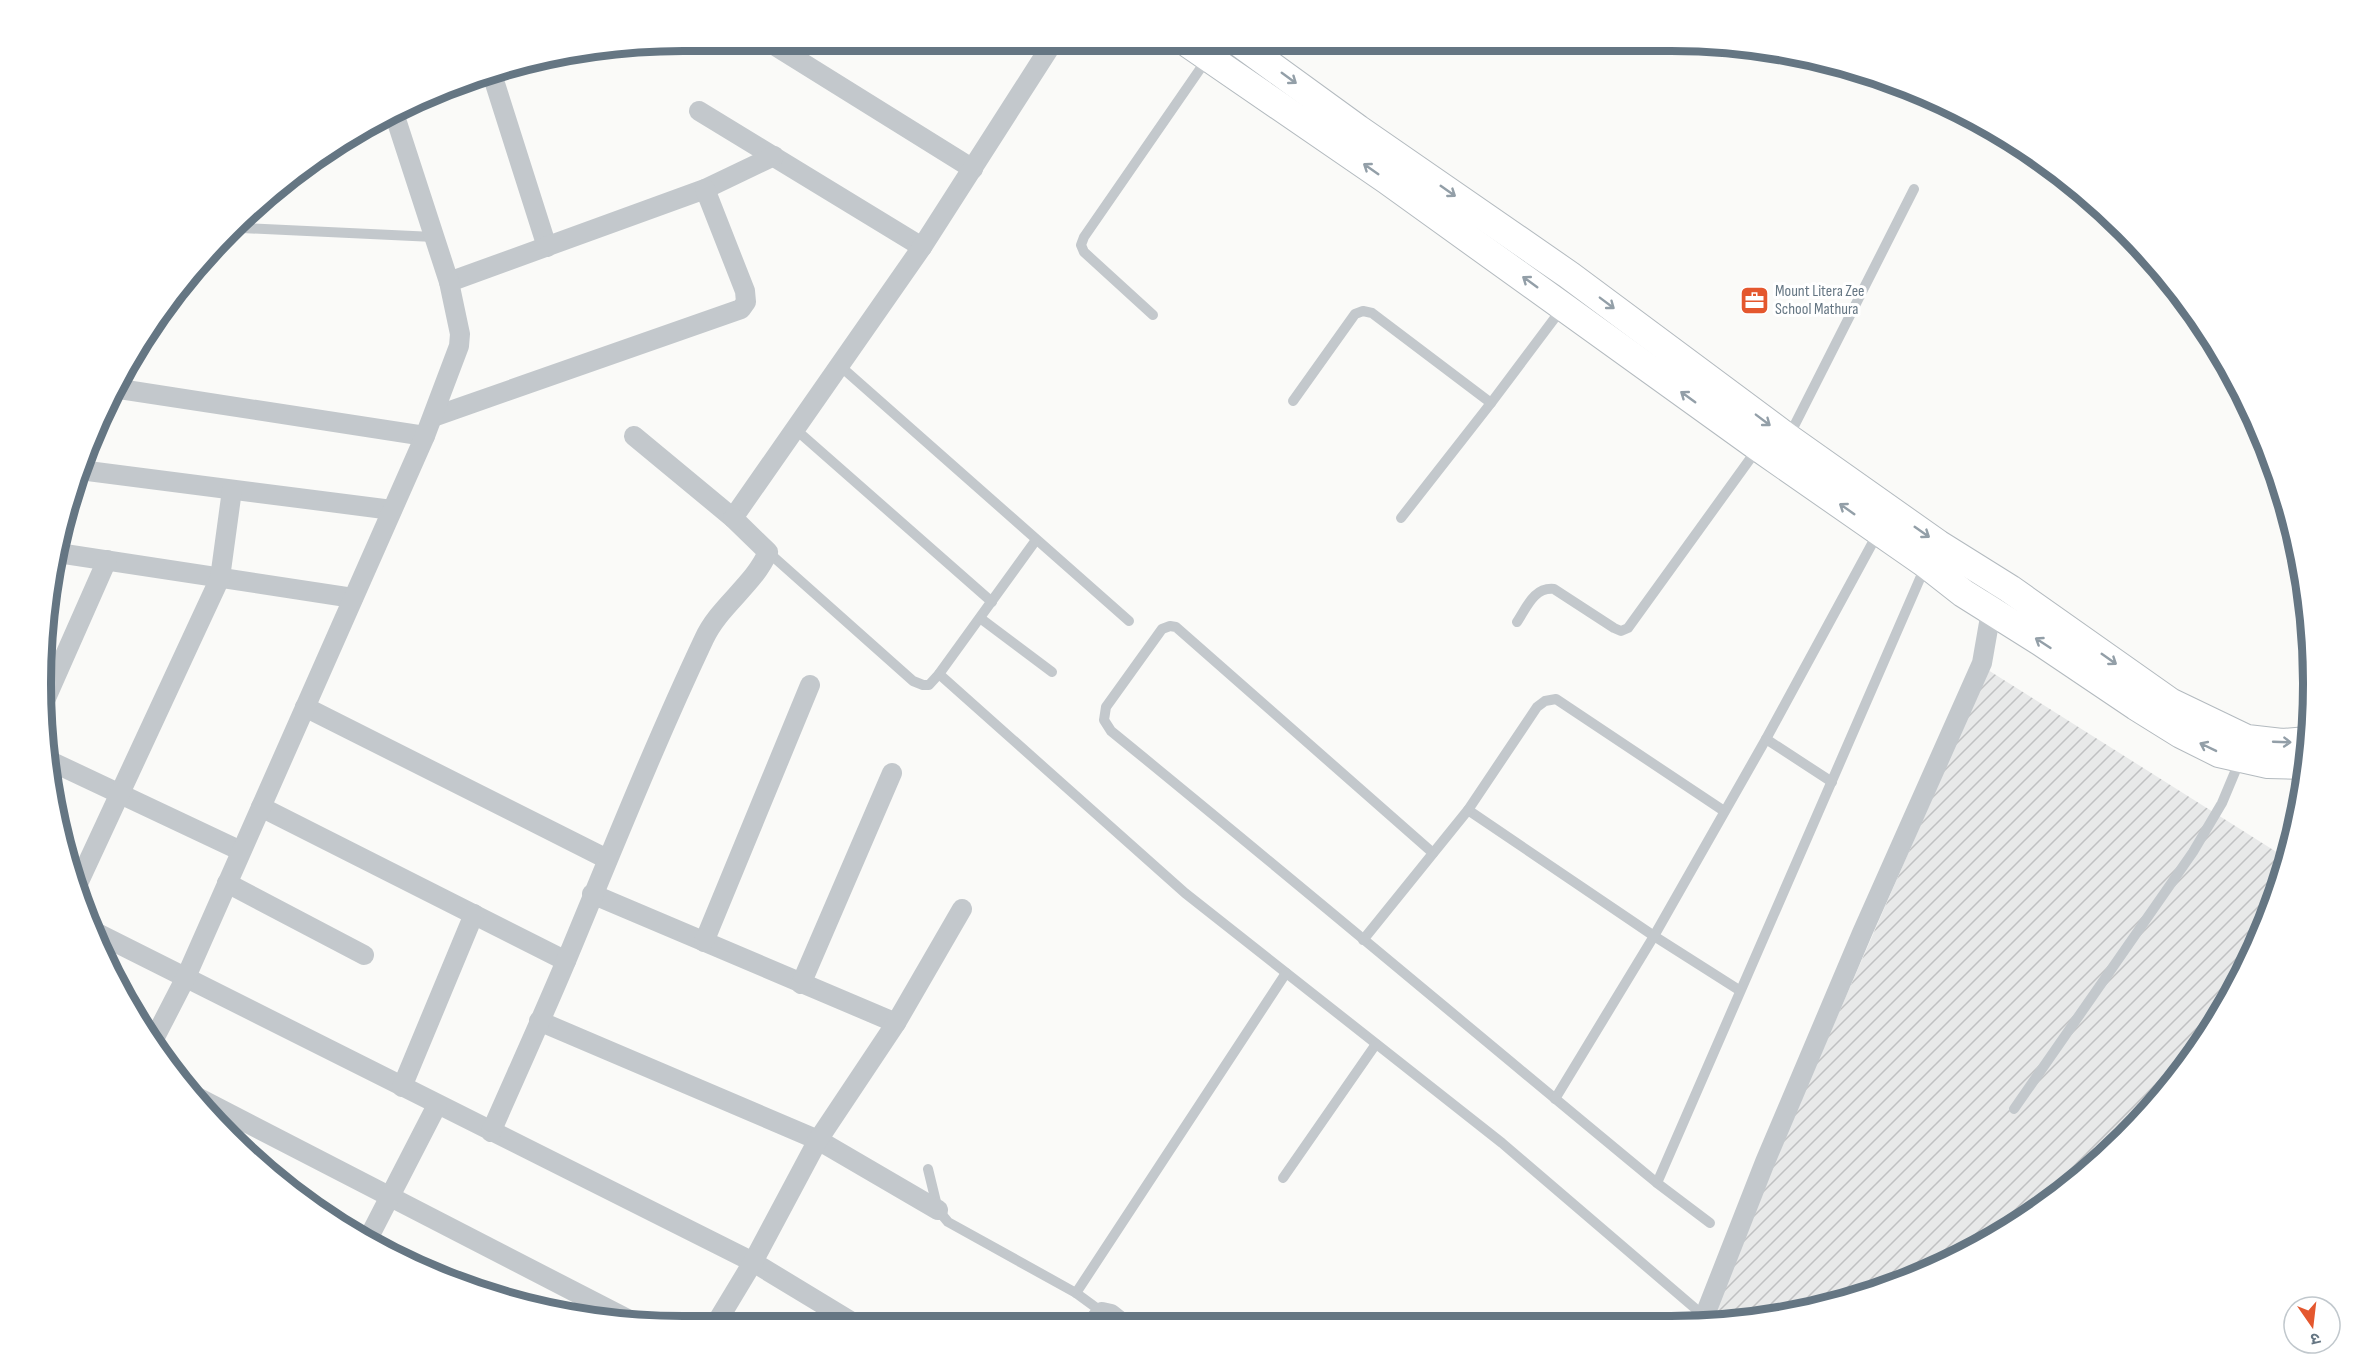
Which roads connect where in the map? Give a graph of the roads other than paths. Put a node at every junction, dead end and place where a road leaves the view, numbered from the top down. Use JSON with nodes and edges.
{"nodes":[{"id":1,"x":785,"y":51,"type":"edge"},
{"id":2,"x":1048,"y":51,"type":"edge"},
{"id":3,"x":1198,"y":51,"type":"edge"},
{"id":4,"x":1201,"y":51,"type":"edge"},
{"id":5,"x":1250,"y":51,"type":"edge"},
{"id":6,"x":494,"y":81,"type":"edge"},
{"id":7,"x":699,"y":111,"type":"dead end"},
{"id":8,"x":396,"y":120,"type":"edge"},
{"id":9,"x":774,"y":156,"type":"junction"},
{"id":10,"x":973,"y":170,"type":"junction"},
{"id":11,"x":1412,"y":182,"type":"junction"},
{"id":12,"x":705,"y":189,"type":"junction"},
{"id":13,"x":1914,"y":189,"type":"dead end"},
{"id":14,"x":244,"y":228,"type":"edge"},
{"id":15,"x":434,"y":237,"type":"junction"},
{"id":16,"x":547,"y":247,"type":"junction"},
{"id":17,"x":922,"y":247,"type":"junction"},
{"id":18,"x":448,"y":282,"type":"junction"},
{"id":19,"x":1563,"y":306,"type":"junction"},
{"id":20,"x":1153,"y":315,"type":"dead end"},
{"id":21,"x":839,"y":365,"type":"junction"},
{"id":22,"x":124,"y":390,"type":"edge"},
{"id":23,"x":1293,"y":401,"type":"dead end"},
{"id":24,"x":1491,"y":403,"type":"junction"},
{"id":25,"x":433,"y":417,"type":"junction"},
{"id":26,"x":794,"y":428,"type":"junction"},
{"id":27,"x":425,"y":436,"type":"junction"},
{"id":28,"x":634,"y":436,"type":"dead end"},
{"id":29,"x":1788,"y":438,"type":"junction"},
{"id":30,"x":1758,"y":447,"type":"junction"},
{"id":31,"x":88,"y":471,"type":"edge"},
{"id":32,"x":232,"y":490,"type":"junction"},
{"id":33,"x":392,"y":510,"type":"junction"},
{"id":34,"x":733,"y":518,"type":"junction"},
{"id":35,"x":1401,"y":518,"type":"dead end"},
{"id":36,"x":1880,"y":531,"type":"junction"},
{"id":37,"x":1036,"y":540,"type":"junction"},
{"id":38,"x":768,"y":552,"type":"junction"},
{"id":39,"x":65,"y":554,"type":"edge"},
{"id":40,"x":107,"y":560,"type":"junction"},
{"id":41,"x":1926,"y":564,"type":"junction"},
{"id":42,"x":220,"y":578,"type":"junction"},
{"id":43,"x":1995,"y":580,"type":"junction"},
{"id":44,"x":353,"y":598,"type":"junction"},
{"id":45,"x":992,"y":602,"type":"junction"},
{"id":46,"x":1992,"y":611,"type":"junction"},
{"id":47,"x":980,"y":618,"type":"junction"},
{"id":48,"x":1129,"y":621,"type":"dead end"},
{"id":49,"x":1516,"y":622,"type":"dead end"},
{"id":50,"x":1052,"y":672,"type":"dead end"},
{"id":51,"x":939,"y":674,"type":"junction"},
{"id":52,"x":810,"y":685,"type":"dead end"},
{"id":53,"x":51,"y":687,"type":"edge"},
{"id":54,"x":305,"y":707,"type":"junction"},
{"id":55,"x":1766,"y":738,"type":"junction"},
{"id":56,"x":2300,"y":742,"type":"edge"},
{"id":57,"x":2241,"y":758,"type":"junction"},
{"id":58,"x":56,"y":764,"type":"edge"},
{"id":59,"x":2298,"y":765,"type":"edge"},
{"id":60,"x":892,"y":773,"type":"dead end"},
{"id":61,"x":1832,"y":782,"type":"junction"},
{"id":62,"x":118,"y":793,"type":"junction"},
{"id":63,"x":261,"y":807,"type":"junction"},
{"id":64,"x":1468,"y":810,"type":"junction"},
{"id":65,"x":1724,"y":811,"type":"junction"},
{"id":66,"x":241,"y":851,"type":"junction"},
{"id":67,"x":1433,"y":853,"type":"junction"},
{"id":68,"x":607,"y":859,"type":"junction"},
{"id":69,"x":82,"y":875,"type":"edge"},
{"id":70,"x":227,"y":883,"type":"junction"},
{"id":71,"x":592,"y":894,"type":"junction"},
{"id":72,"x":962,"y":909,"type":"dead end"},
{"id":73,"x":474,"y":914,"type":"junction"},
{"id":74,"x":104,"y":936,"type":"edge"},
{"id":75,"x":1654,"y":936,"type":"junction"},
{"id":76,"x":1363,"y":940,"type":"junction"},
{"id":77,"x":704,"y":942,"type":"junction"},
{"id":78,"x":364,"y":956,"type":"dead end"},
{"id":79,"x":566,"y":961,"type":"junction"},
{"id":80,"x":1286,"y":973,"type":"junction"},
{"id":81,"x":186,"y":977,"type":"junction"},
{"id":82,"x":801,"y":984,"type":"junction"},
{"id":83,"x":1739,"y":990,"type":"junction"},
{"id":84,"x":539,"y":1021,"type":"junction"},
{"id":85,"x":896,"y":1023,"type":"junction"},
{"id":86,"x":157,"y":1034,"type":"edge"},
{"id":87,"x":1376,"y":1044,"type":"junction"},
{"id":88,"x":402,"y":1087,"type":"junction"},
{"id":89,"x":1555,"y":1099,"type":"junction"},
{"id":90,"x":211,"y":1104,"type":"edge"},
{"id":91,"x":437,"y":1105,"type":"junction"},
{"id":92,"x":2014,"y":1109,"type":"dead end"},
{"id":93,"x":491,"y":1132,"type":"junction"},
{"id":94,"x":818,"y":1140,"type":"junction"},
{"id":95,"x":928,"y":1169,"type":"dead end"},
{"id":96,"x":1283,"y":1178,"type":"dead end"},
{"id":97,"x":1657,"y":1183,"type":"junction"},
{"id":98,"x":390,"y":1196,"type":"junction"},
{"id":99,"x":938,"y":1210,"type":"junction"},
{"id":100,"x":1710,"y":1222,"type":"dead end"},
{"id":101,"x":371,"y":1233,"type":"edge"},
{"id":102,"x":753,"y":1262,"type":"junction"},
{"id":103,"x":1076,"y":1293,"type":"junction"},
{"id":104,"x":614,"y":1312,"type":"edge"},
{"id":105,"x":1696,"y":1315,"type":"edge"},
{"id":106,"x":1704,"y":1315,"type":"edge"},
{"id":107,"x":720,"y":1316,"type":"edge"},
{"id":108,"x":842,"y":1316,"type":"edge"},
{"id":109,"x":1095,"y":1316,"type":"edge"}],
"edges":[{"from":1,"to":10,"type":"street"},
{"from":2,"to":10,"type":"street"},
{"from":3,"to":20,"type":"lane"},
{"from":11,"to":4,"type":"street","one_way":true},
{"from":5,"to":11,"type":"street","one_way":true},
{"from":6,"to":16,"type":"street"},
{"from":7,"to":9,"type":"street"},
{"from":8,"to":15,"type":"street"},
{"from":9,"to":12,"type":"street"},
{"from":9,"to":17,"type":"street"},
{"from":10,"to":17,"type":"street"},
{"from":19,"to":11,"type":"street","one_way":true},
{"from":11,"to":29,"type":"street","one_way":true},
{"from":12,"to":16,"type":"street"},
{"from":12,"to":25,"type":"street"},
{"from":13,"to":29,"type":"lane"},
{"from":14,"to":15,"type":"lane"},
{"from":15,"to":18,"type":"street"},
{"from":16,"to":18,"type":"street"},
{"from":17,"to":21,"type":"street"},
{"from":18,"to":25,"type":"street"},
{"from":19,"to":24,"type":"lane"},
{"from":30,"to":19,"type":"street","one_way":true},
{"from":21,"to":26,"type":"street"},
{"from":21,"to":37,"type":"lane"},
{"from":22,"to":27,"type":"street"},
{"from":23,"to":24,"type":"lane"},
{"from":24,"to":35,"type":"lane"},
{"from":25,"to":27,"type":"street"},
{"from":26,"to":34,"type":"street"},
{"from":26,"to":45,"type":"lane"},
{"from":27,"to":33,"type":"street"},
{"from":28,"to":34,"type":"street"},
{"from":29,"to":43,"type":"street","one_way":true},
{"from":36,"to":30,"type":"street","one_way":true},
{"from":30,"to":49,"type":"lane"},
{"from":31,"to":32,"type":"street"},
{"from":32,"to":33,"type":"street"},
{"from":32,"to":42,"type":"street"},
{"from":33,"to":44,"type":"street"},
{"from":34,"to":38,"type":"street"},
{"from":36,"to":41,"type":"street"},
{"from":36,"to":55,"type":"lane"},
{"from":37,"to":45,"type":"lane"},
{"from":37,"to":48,"type":"lane"},
{"from":38,"to":51,"type":"lane"},
{"from":38,"to":68,"type":"street"},
{"from":39,"to":40,"type":"street"},
{"from":40,"to":42,"type":"street"},
{"from":40,"to":53,"type":"street"},
{"from":41,"to":46,"type":"street"},
{"from":41,"to":61,"type":"lane"},
{"from":42,"to":44,"type":"street"},
{"from":42,"to":62,"type":"street"},
{"from":43,"to":46,"type":"street"},
{"from":43,"to":56,"type":"street","one_way":true},
{"from":44,"to":54,"type":"street"},
{"from":45,"to":47,"type":"lane"},
{"from":57,"to":46,"type":"street","one_way":true},
{"from":46,"to":106,"type":"street"},
{"from":47,"to":50,"type":"lane"},
{"from":47,"to":51,"type":"lane"},
{"from":51,"to":80,"type":"lane"},
{"from":52,"to":77,"type":"street"},
{"from":54,"to":63,"type":"street"},
{"from":54,"to":68,"type":"street"},
{"from":55,"to":61,"type":"lane"},
{"from":55,"to":65,"type":"lane"},
{"from":57,"to":59,"type":"street"},
{"from":57,"to":92,"type":"lane"},
{"from":58,"to":62,"type":"street"},
{"from":60,"to":82,"type":"street"},
{"from":61,"to":83,"type":"lane"},
{"from":62,"to":66,"type":"street"},
{"from":62,"to":69,"type":"street"},
{"from":63,"to":66,"type":"street"},
{"from":63,"to":73,"type":"street"},
{"from":64,"to":65,"type":"lane"},
{"from":64,"to":67,"type":"lane"},
{"from":64,"to":75,"type":"lane"},
{"from":65,"to":75,"type":"lane"},
{"from":66,"to":70,"type":"street"},
{"from":67,"to":76,"type":"lane"},
{"from":67,"to":76,"type":"lane"},
{"from":68,"to":71,"type":"street"},
{"from":70,"to":78,"type":"street"},
{"from":70,"to":81,"type":"street"},
{"from":71,"to":77,"type":"street"},
{"from":71,"to":79,"type":"street"},
{"from":72,"to":85,"type":"street"},
{"from":73,"to":79,"type":"street"},
{"from":73,"to":88,"type":"street"},
{"from":74,"to":81,"type":"street"},
{"from":75,"to":83,"type":"lane"},
{"from":75,"to":89,"type":"lane"},
{"from":76,"to":89,"type":"lane"},
{"from":77,"to":82,"type":"street"},
{"from":79,"to":84,"type":"street"},
{"from":80,"to":87,"type":"lane"},
{"from":80,"to":103,"type":"lane"},
{"from":81,"to":86,"type":"street"},
{"from":81,"to":88,"type":"street"},
{"from":82,"to":85,"type":"street"},
{"from":83,"to":97,"type":"lane"},
{"from":84,"to":93,"type":"street"},
{"from":84,"to":94,"type":"street"},
{"from":85,"to":94,"type":"street"},
{"from":87,"to":96,"type":"lane"},
{"from":87,"to":105,"type":"lane"},
{"from":88,"to":91,"type":"street"},
{"from":89,"to":97,"type":"lane"},
{"from":90,"to":98,"type":"street"},
{"from":91,"to":93,"type":"street"},
{"from":91,"to":98,"type":"street"},
{"from":93,"to":102,"type":"street"},
{"from":94,"to":99,"type":"street"},
{"from":94,"to":102,"type":"street"},
{"from":95,"to":99,"type":"lane"},
{"from":97,"to":100,"type":"lane"},
{"from":98,"to":101,"type":"street"},
{"from":98,"to":104,"type":"street"},
{"from":99,"to":103,"type":"lane"},
{"from":102,"to":107,"type":"street"},
{"from":102,"to":108,"type":"street"},
{"from":103,"to":109,"type":"lane"}]}
